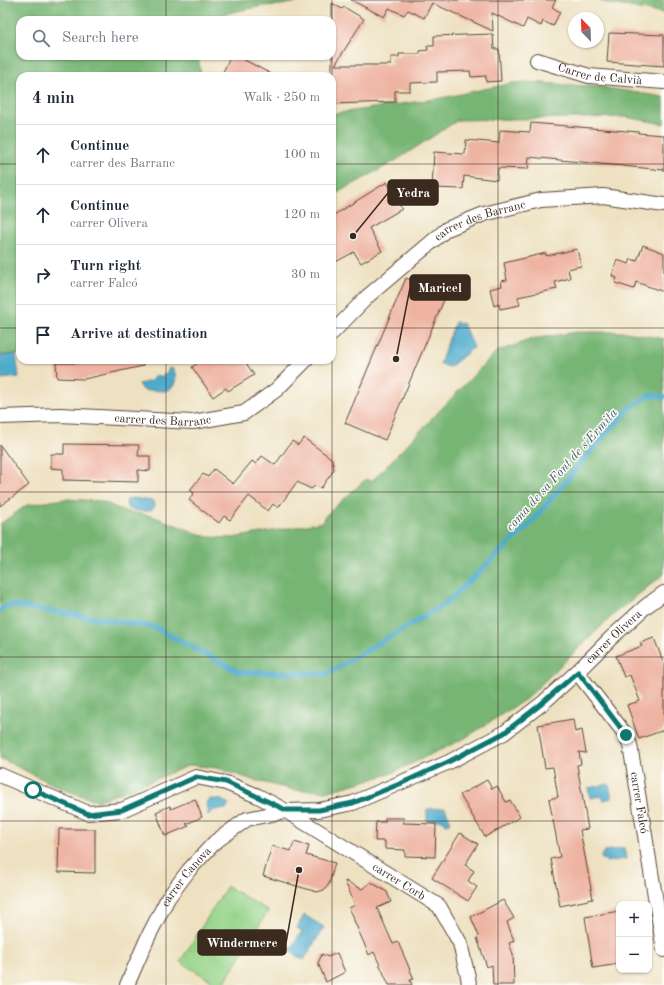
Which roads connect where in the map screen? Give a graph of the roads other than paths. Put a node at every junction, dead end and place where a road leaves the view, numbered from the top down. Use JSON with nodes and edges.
{"nodes":[{"id":1,"x":537,"y":60,"type":"dead end"},
{"id":2,"x":664,"y":82,"type":"edge"},
{"id":3,"x":664,"y":205,"type":"edge"},
{"id":4,"x":336,"y":329,"type":"edge"},
{"id":5,"x":302,"y":364,"type":"edge"},
{"id":6,"x":0,"y":417,"type":"edge"},
{"id":7,"x":664,"y":593,"type":"edge"},
{"id":8,"x":578,"y":672,"type":"junction"},
{"id":9,"x":0,"y":775,"type":"edge"},
{"id":10,"x":286,"y":810,"type":"junction"},
{"id":11,"x":664,"y":950,"type":"edge"},
{"id":12,"x":127,"y":985,"type":"edge"},
{"id":13,"x":469,"y":985,"type":"edge"}],
"edges":[{"from":1,"to":2,"type":"street","name":"Carrer de Calvià"},
{"from":3,"to":4,"type":"street","name":"carrer des Barranc"},
{"from":5,"to":6,"type":"street","name":"carrer des Barranc"},
{"from":7,"to":8,"type":"street","name":"carrer Olivera"},
{"from":8,"to":10,"type":"street","name":"carrer Olivera"},
{"from":8,"to":11,"type":"street","name":"carrer Falcó"},
{"from":9,"to":10,"type":"street"},
{"from":10,"to":12,"type":"street","name":"carrer Canova"},
{"from":10,"to":13,"type":"street","name":"carrer Corb"}]}
